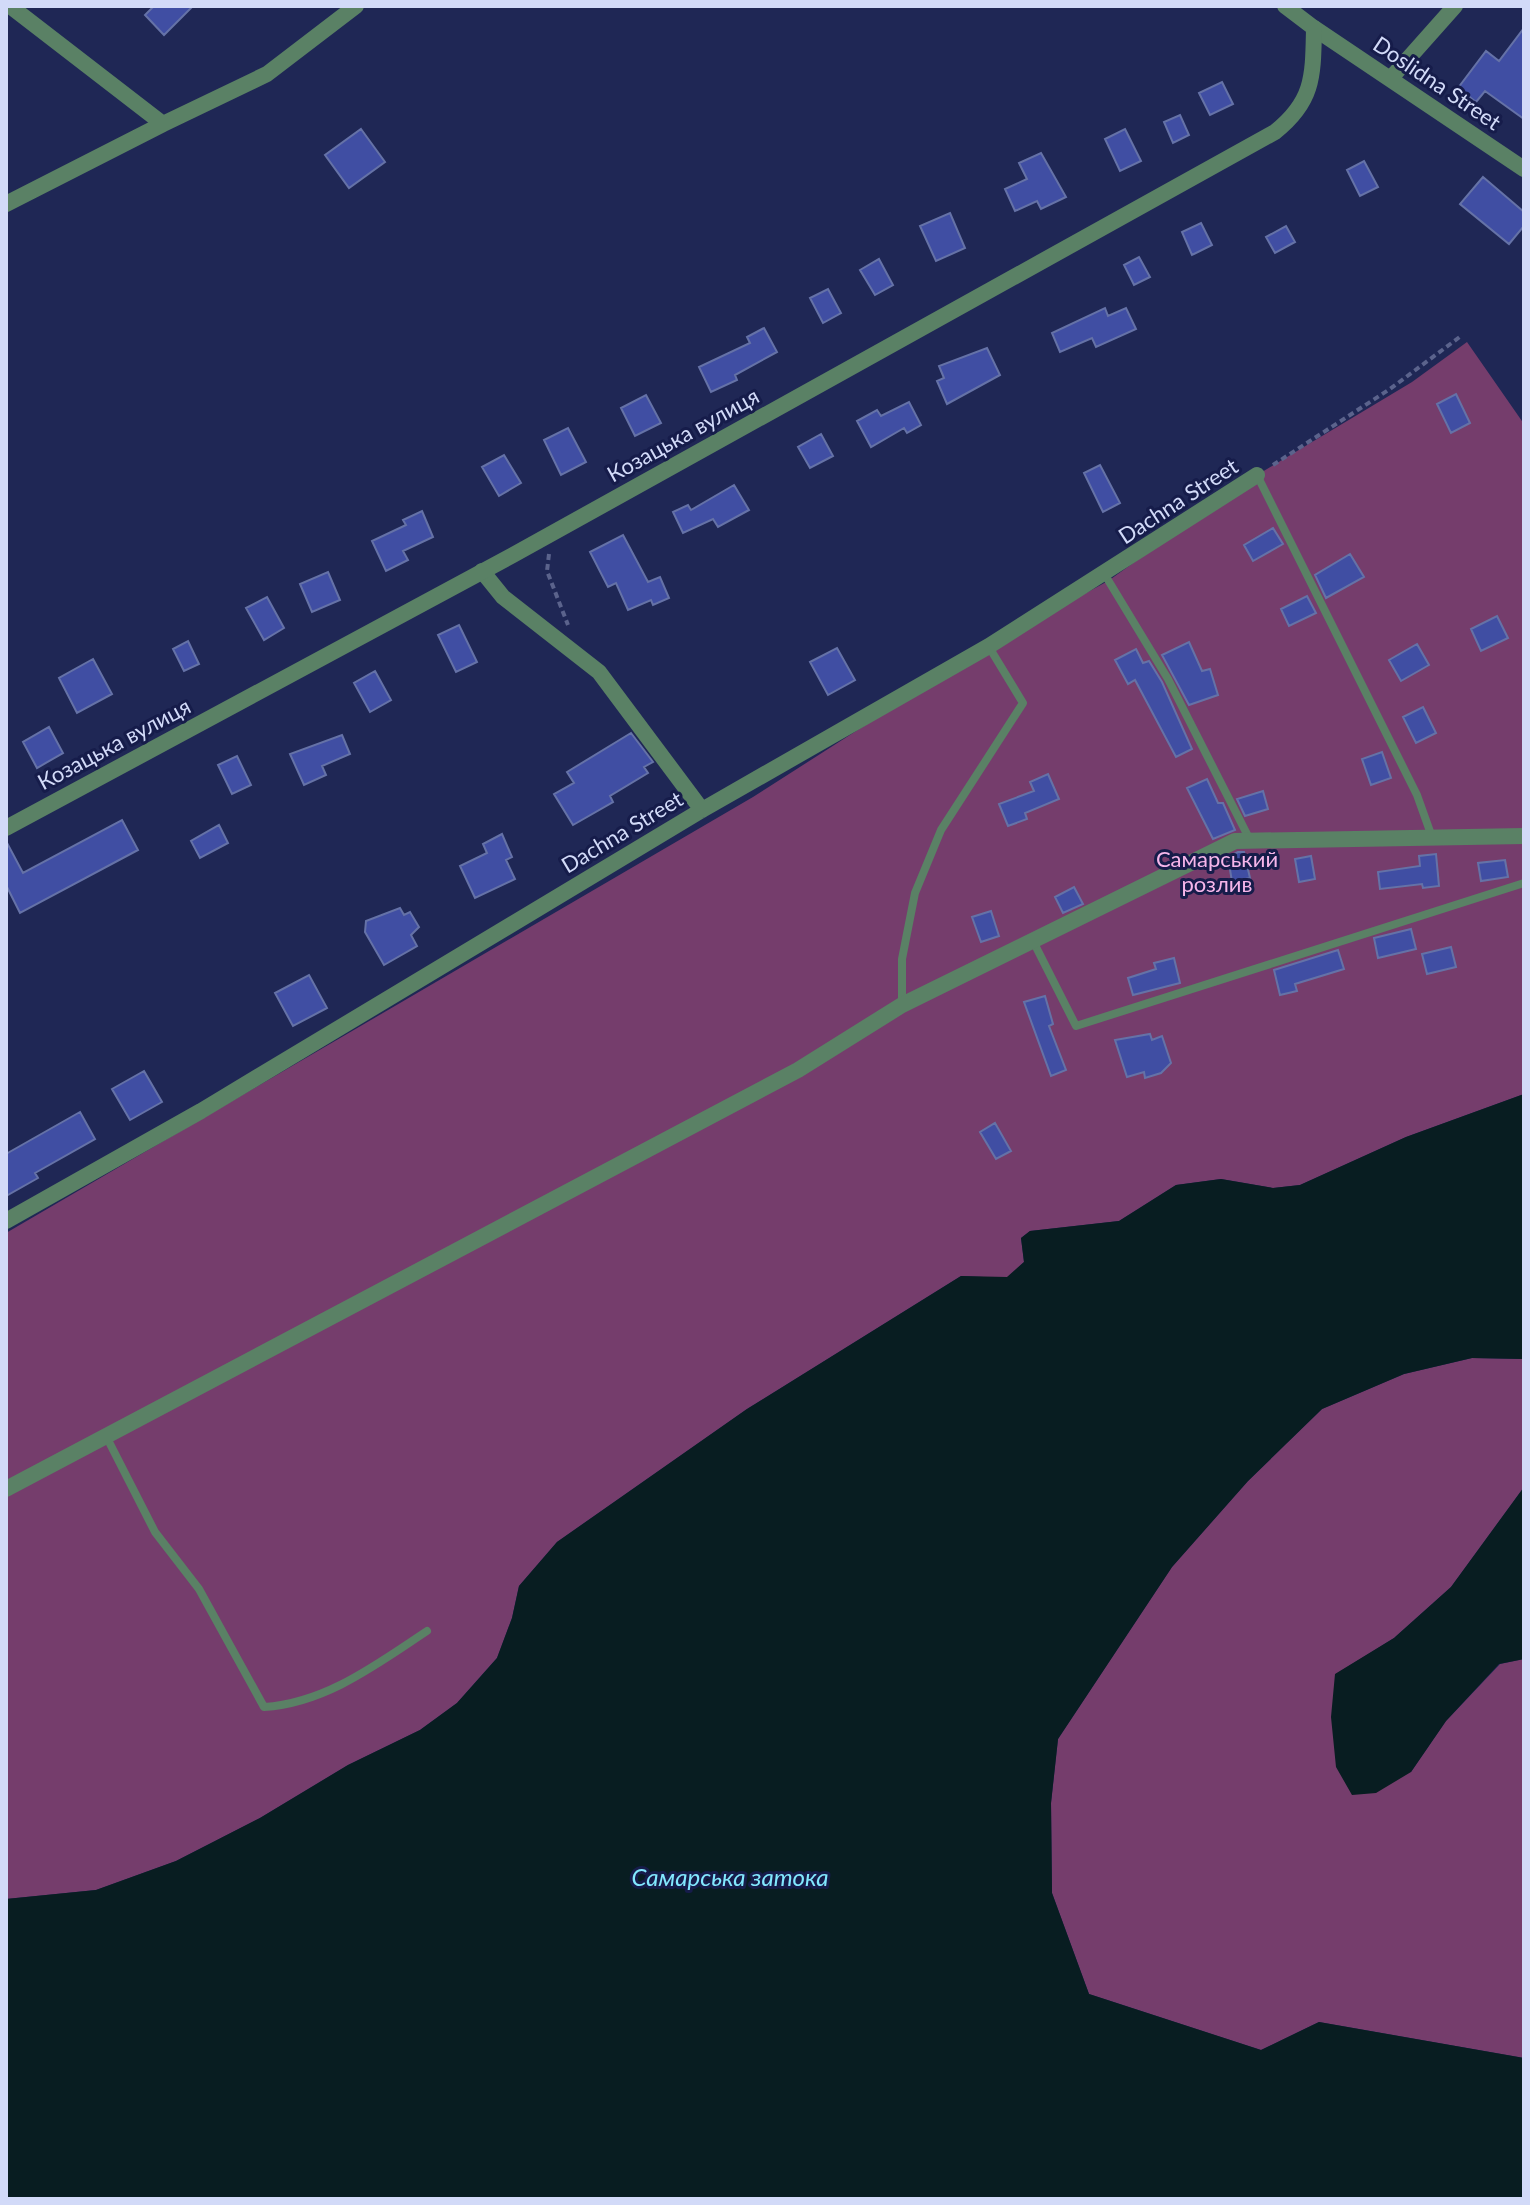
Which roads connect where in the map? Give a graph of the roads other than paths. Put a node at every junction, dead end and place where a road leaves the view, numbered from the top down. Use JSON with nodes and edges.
{"nodes":[{"id":1,"x":10,"y":6,"type":"edge"},
{"id":2,"x":356,"y":6,"type":"edge"},
{"id":3,"x":1285,"y":6,"type":"edge"},
{"id":4,"x":1455,"y":6,"type":"edge"},
{"id":5,"x":1314,"y":28,"type":"junction"},
{"id":6,"x":1391,"y":78,"type":"junction"},
{"id":7,"x":163,"y":124,"type":"junction"},
{"id":8,"x":1524,"y":169,"type":"edge"},
{"id":9,"x":6,"y":204,"type":"edge"},
{"id":10,"x":1257,"y":475,"type":"joint"},
{"id":11,"x":482,"y":571,"type":"junction"},
{"id":12,"x":1105,"y":575,"type":"junction"},
{"id":13,"x":989,"y":646,"type":"junction"},
{"id":14,"x":702,"y":810,"type":"junction"},
{"id":15,"x":6,"y":828,"type":"edge"},
{"id":16,"x":1524,"y":836,"type":"edge"},
{"id":17,"x":1433,"y":838,"type":"junction"},
{"id":18,"x":1250,"y":841,"type":"junction"},
{"id":19,"x":1524,"y":883,"type":"edge"},
{"id":20,"x":1034,"y":943,"type":"junction"},
{"id":21,"x":902,"y":1005,"type":"junction"},
{"id":22,"x":6,"y":1221,"type":"edge"},
{"id":23,"x":106,"y":1436,"type":"junction"},
{"id":24,"x":6,"y":1489,"type":"edge"},
{"id":25,"x":427,"y":1631,"type":"dead end"}],
"edges":[{"from":1,"to":7,"type":"street"},
{"from":2,"to":7,"type":"street"},
{"from":3,"to":5,"type":"street","name":"Doslidna Street"},
{"from":4,"to":6,"type":"street"},
{"from":5,"to":6,"type":"street","name":"Doslidna Street"},
{"from":5,"to":11,"type":"street","name":"Козацька вулиця"},
{"from":6,"to":8,"type":"street","name":"Doslidna Street"},
{"from":7,"to":9,"type":"street"},
{"from":10,"to":12,"type":"street","name":"Dachna Street"},
{"from":10,"to":17,"type":"lane"},
{"from":11,"to":14,"type":"street"},
{"from":11,"to":15,"type":"street","name":"Козацька вулиця"},
{"from":12,"to":13,"type":"street","name":"Dachna Street"},
{"from":12,"to":18,"type":"lane"},
{"from":13,"to":14,"type":"street","name":"Dachna Street"},
{"from":13,"to":21,"type":"lane"},
{"from":14,"to":22,"type":"street","name":"Dachna Street"},
{"from":16,"to":17,"type":"street"},
{"from":17,"to":18,"type":"street"},
{"from":18,"to":20,"type":"street"},
{"from":19,"to":20,"type":"lane"},
{"from":20,"to":21,"type":"street"},
{"from":21,"to":23,"type":"street"},
{"from":23,"to":24,"type":"street"},
{"from":23,"to":25,"type":"lane"}]}
